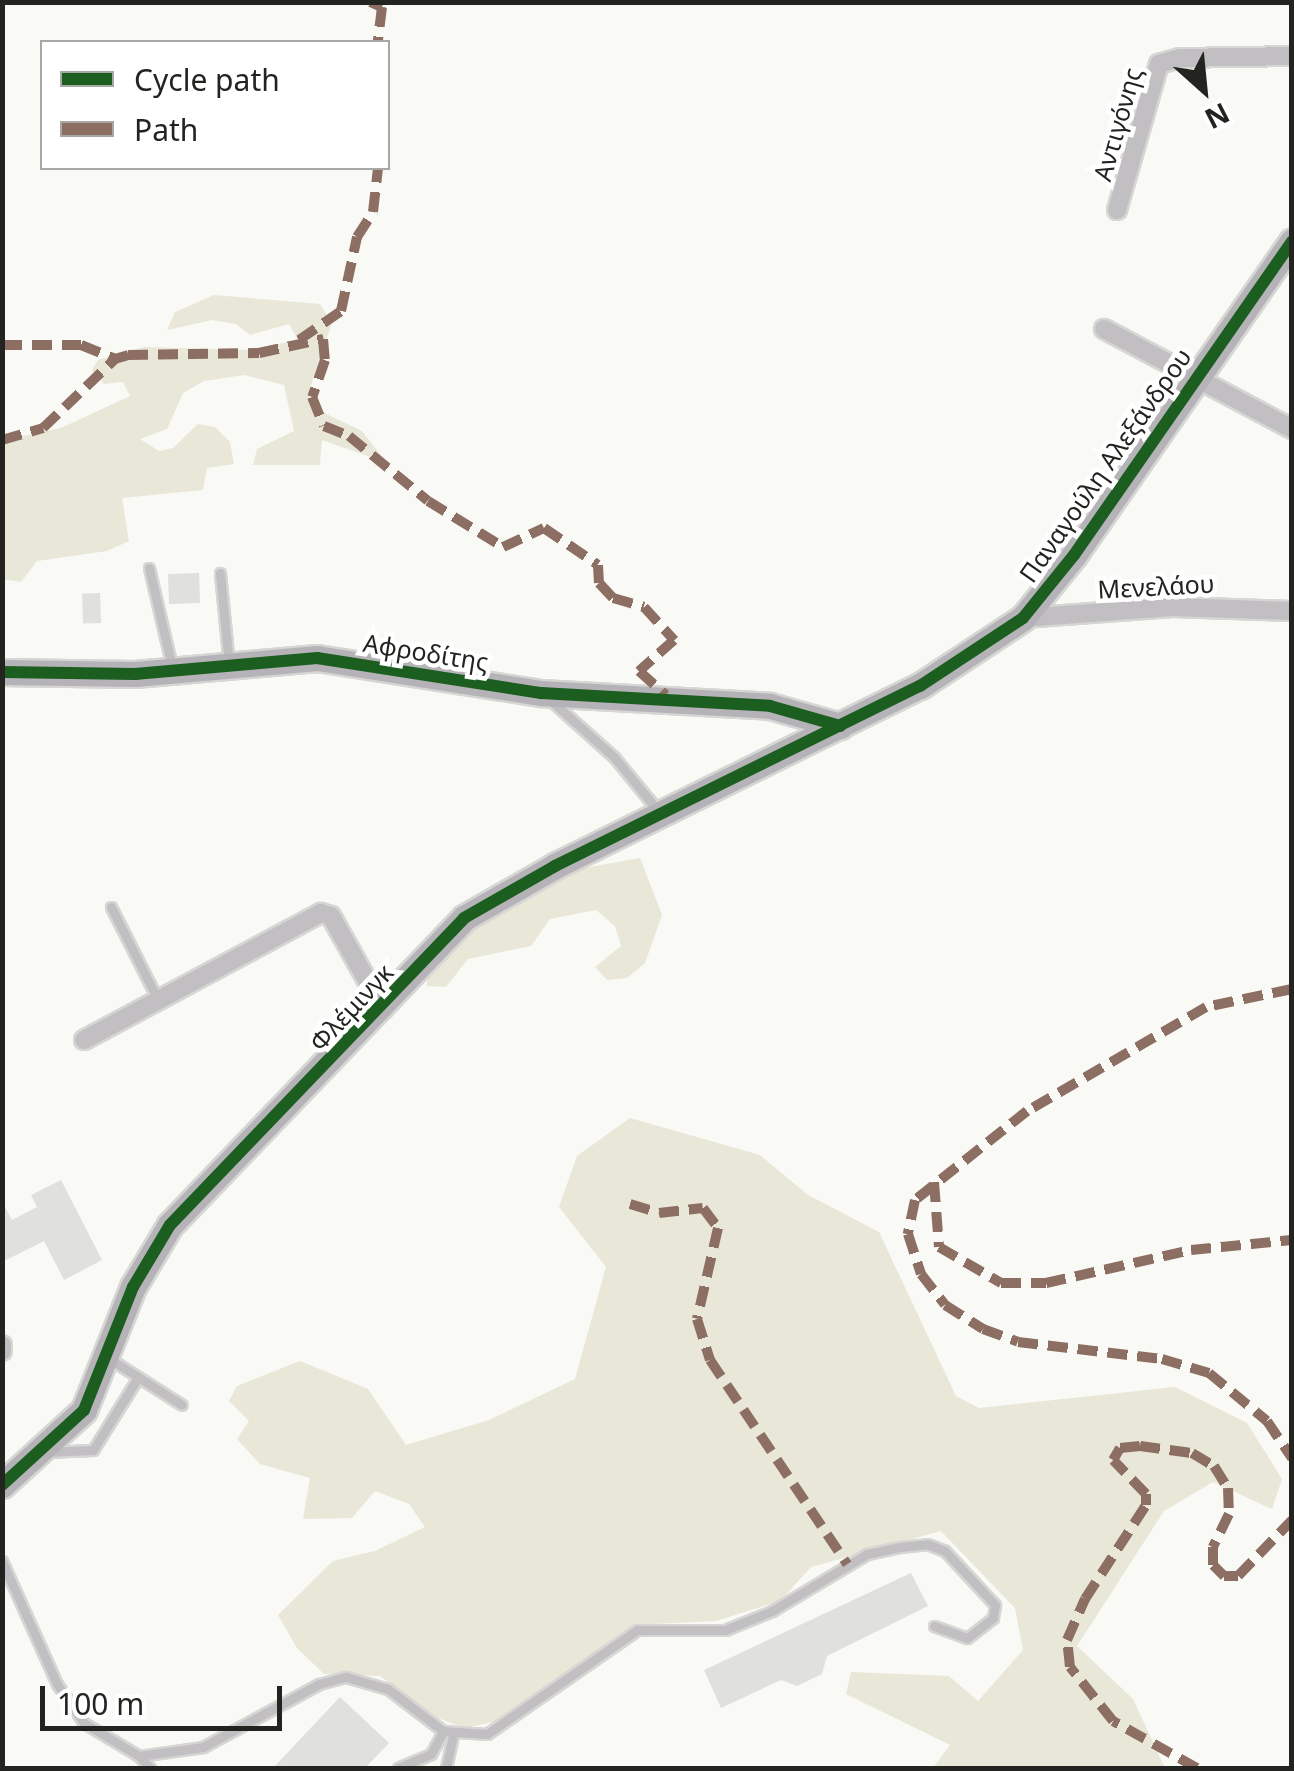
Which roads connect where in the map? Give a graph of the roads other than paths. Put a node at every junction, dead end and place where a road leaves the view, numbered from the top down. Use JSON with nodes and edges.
{"nodes":[{"id":1,"x":1292,"y":56,"type":"edge"},
{"id":2,"x":1117,"y":210,"type":"dead end"},
{"id":3,"x":1292,"y":241,"type":"edge"},
{"id":4,"x":1104,"y":330,"type":"dead end"},
{"id":5,"x":1195,"y":377,"type":"junction"},
{"id":6,"x":1292,"y":429,"type":"edge"},
{"id":7,"x":149,"y":568,"type":"dead end"},
{"id":8,"x":220,"y":572,"type":"dead end"},
{"id":9,"x":1292,"y":611,"type":"edge"},
{"id":10,"x":1023,"y":618,"type":"junction"},
{"id":11,"x":229,"y":666,"type":"junction"},
{"id":12,"x":172,"y":671,"type":"junction"},
{"id":13,"x":2,"y":672,"type":"edge"},
{"id":14,"x":541,"y":693,"type":"junction"},
{"id":15,"x":871,"y":712,"type":"joint"},
{"id":16,"x":840,"y":726,"type":"junction"},
{"id":17,"x":660,"y":814,"type":"junction"},
{"id":18,"x":110,"y":906,"type":"dead end"},
{"id":19,"x":156,"y":996,"type":"junction"},
{"id":20,"x":383,"y":1009,"type":"junction"},
{"id":21,"x":84,"y":1040,"type":"dead end"},
{"id":22,"x":108,"y":1358,"type":"junction"},
{"id":23,"x":137,"y":1379,"type":"junction"},
{"id":24,"x":182,"y":1406,"type":"dead end"},
{"id":25,"x":44,"y":1452,"type":"junction"},
{"id":26,"x":2,"y":1485,"type":"edge"},
{"id":27,"x":2,"y":1561,"type":"edge"},
{"id":28,"x":934,"y":1626,"type":"dead end"},
{"id":29,"x":448,"y":1732,"type":"junction"},
{"id":30,"x":139,"y":1756,"type":"junction"},
{"id":31,"x":150,"y":1768,"type":"edge"},
{"id":32,"x":398,"y":1768,"type":"edge"},
{"id":33,"x":446,"y":1768,"type":"edge"}],
"edges":[{"from":1,"to":2,"type":"street","name":"Αντιγόνης"},
{"from":3,"to":5,"type":"street","name":"Παναγούλη Αλεξάνδρου"},
{"from":4,"to":5,"type":"street"},
{"from":5,"to":6,"type":"street"},
{"from":5,"to":10,"type":"street","name":"Παναγούλη Αλεξάνδρου"},
{"from":7,"to":12,"type":"lane"},
{"from":8,"to":11,"type":"lane"},
{"from":9,"to":10,"type":"street","name":"Μενελάου"},
{"from":10,"to":15,"type":"street","name":"Παναγούλη Αλεξάνδρου"},
{"from":11,"to":12,"type":"street","name":"Αφροδίτης"},
{"from":11,"to":14,"type":"street","name":"Αφροδίτης"},
{"from":12,"to":13,"type":"street","name":"Αφροδίτης"},
{"from":14,"to":16,"type":"street","name":"Αφροδίτης"},
{"from":14,"to":17,"type":"lane"},
{"from":15,"to":16,"type":"street","name":"Φλέμινγκ"},
{"from":16,"to":17,"type":"street","name":"Φλέμινγκ"},
{"from":17,"to":20,"type":"street","name":"Φλέμινγκ"},
{"from":18,"to":19,"type":"lane"},
{"from":19,"to":20,"type":"street"},
{"from":19,"to":21,"type":"street"},
{"from":20,"to":22,"type":"street","name":"Φλέμινγκ"},
{"from":22,"to":23,"type":"lane"},
{"from":22,"to":25,"type":"street","name":"Φλέμινγκ"},
{"from":23,"to":24,"type":"lane"},
{"from":23,"to":25,"type":"lane"},
{"from":25,"to":26,"type":"street","name":"Φλέμινγκ"},
{"from":27,"to":30,"type":"lane"},
{"from":28,"to":29,"type":"lane"},
{"from":29,"to":30,"type":"lane"},
{"from":29,"to":32,"type":"lane"},
{"from":29,"to":33,"type":"lane"},
{"from":30,"to":31,"type":"lane"}]}
